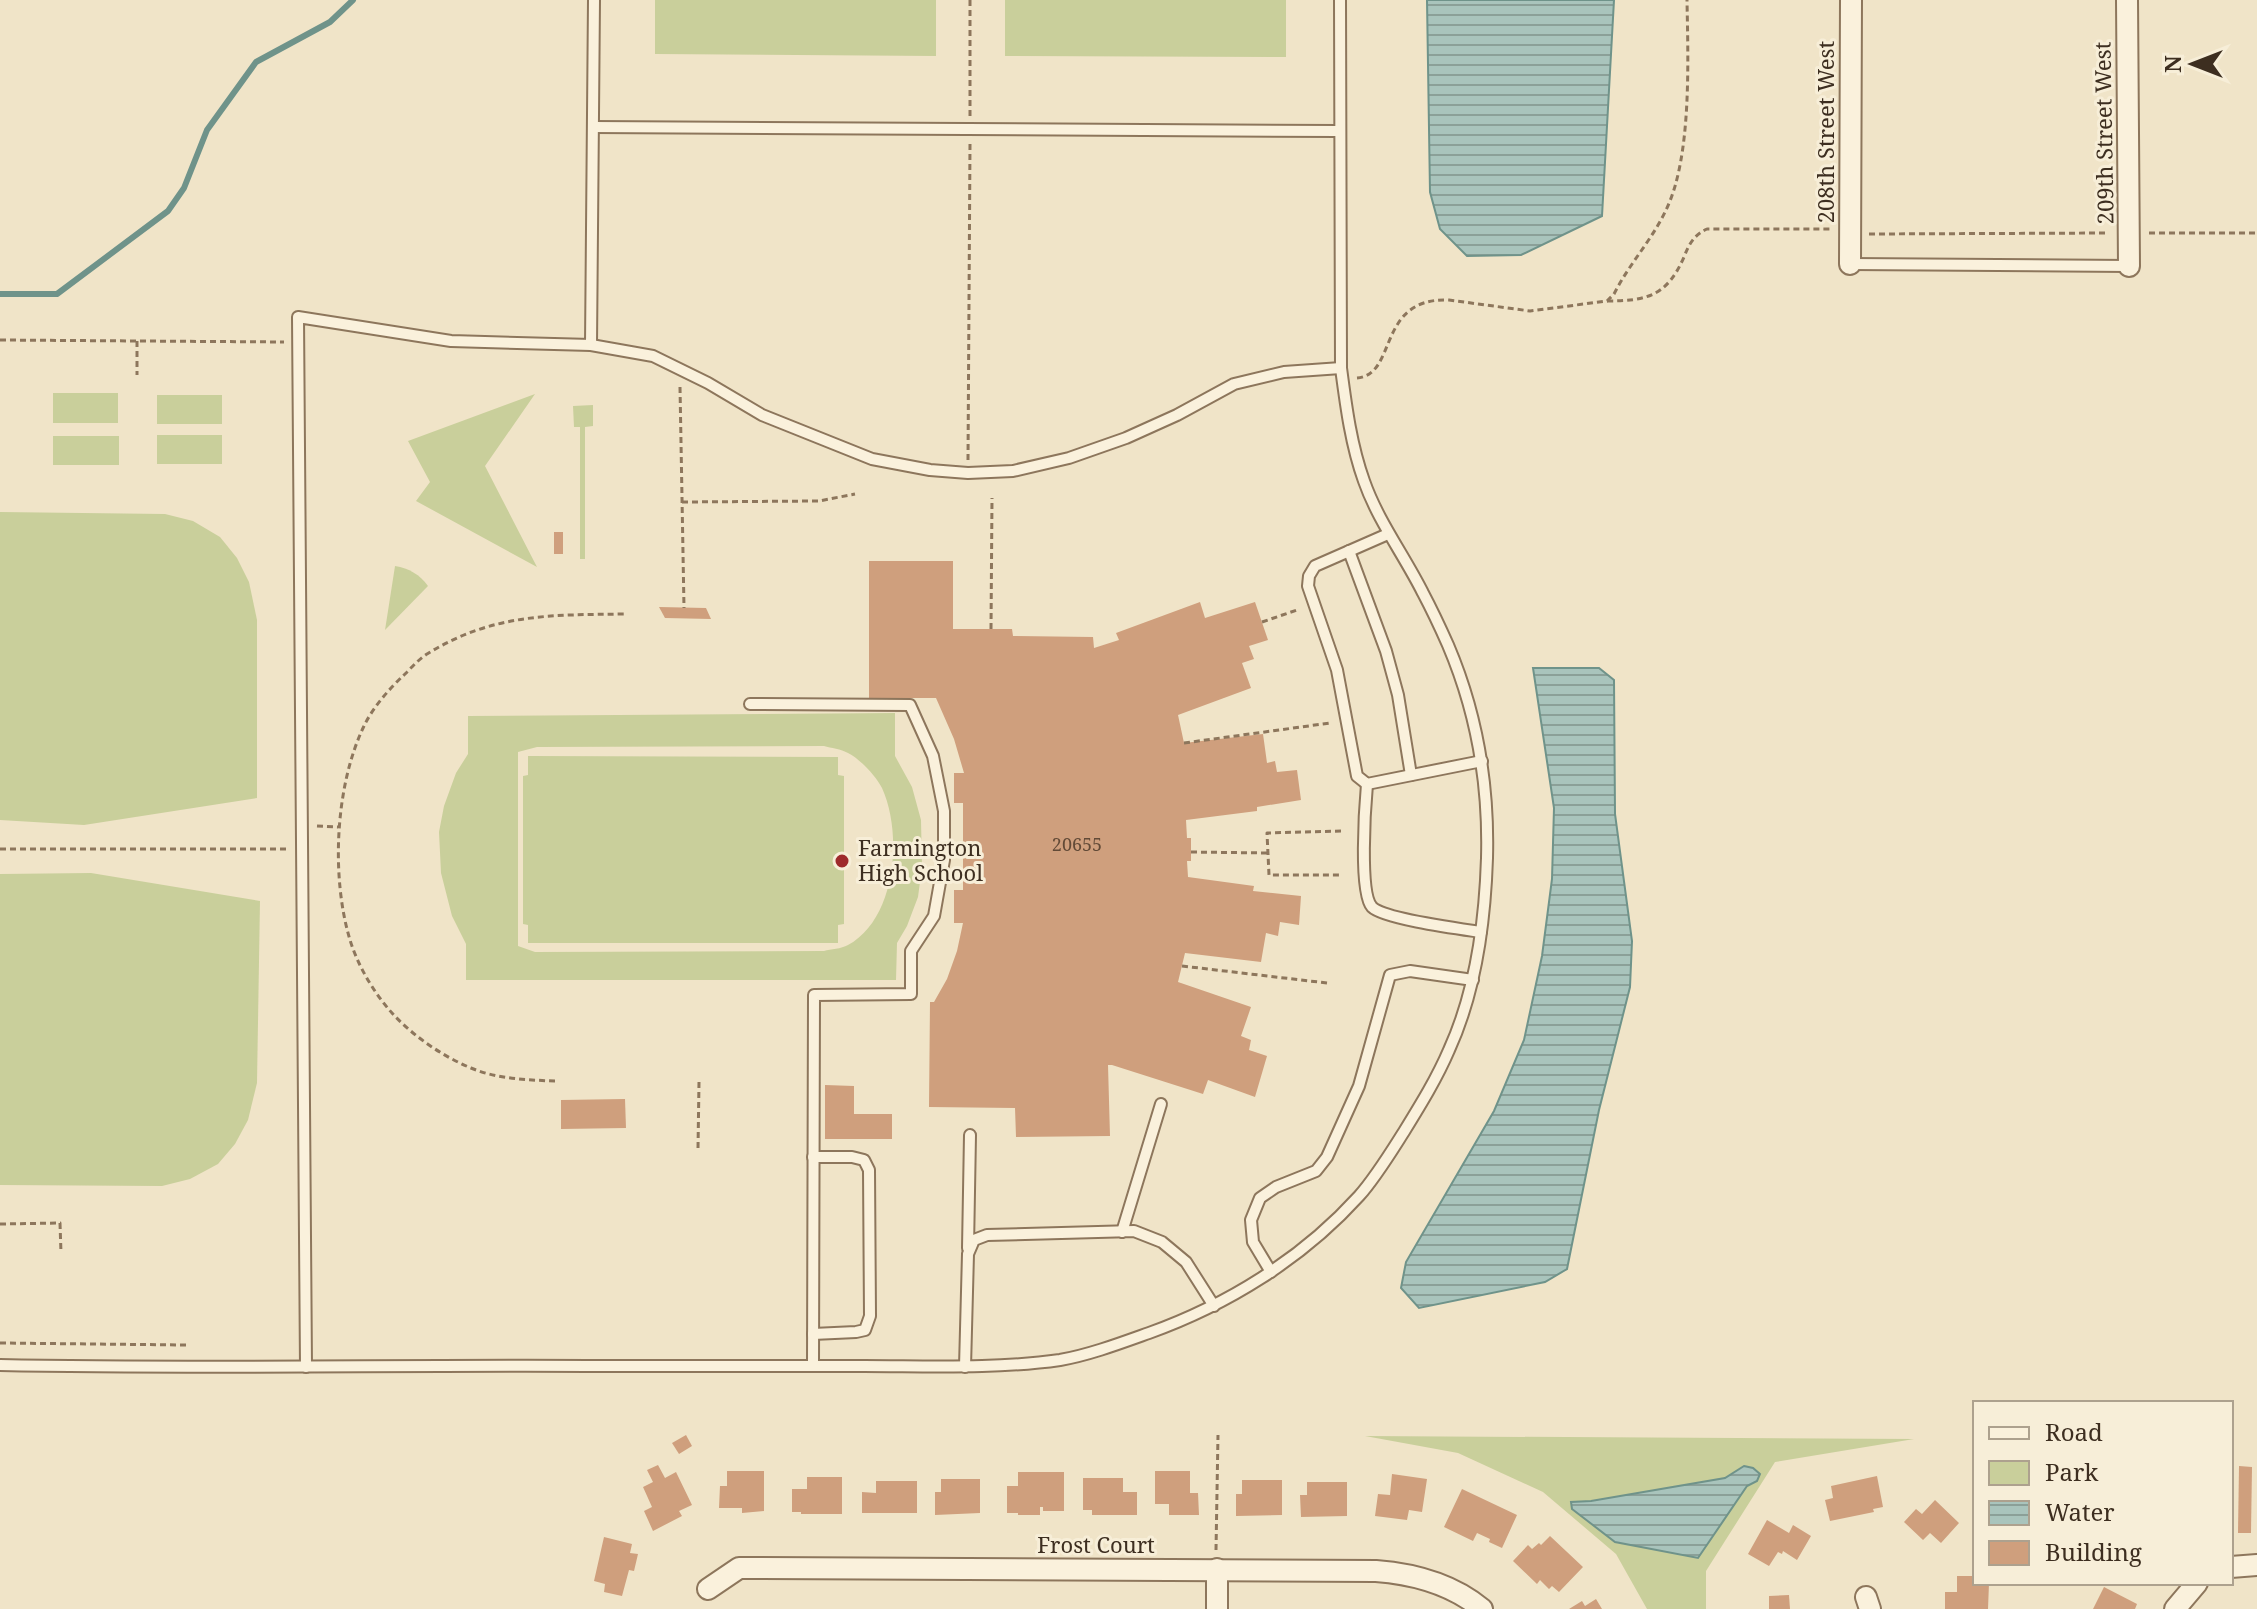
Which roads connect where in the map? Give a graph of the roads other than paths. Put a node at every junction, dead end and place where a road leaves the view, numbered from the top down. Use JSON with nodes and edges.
{"nodes":[{"id":1,"x":594,"y":0,"type":"edge"},
{"id":2,"x":1340,"y":0,"type":"edge"},
{"id":3,"x":1851,"y":0,"type":"edge"},
{"id":4,"x":2127,"y":0,"type":"edge"},
{"id":5,"x":593,"y":127,"type":"junction"},
{"id":6,"x":1339,"y":131,"type":"junction"},
{"id":7,"x":1850,"y":264,"type":"joint"},
{"id":8,"x":2129,"y":266,"type":"joint"},
{"id":9,"x":591,"y":345,"type":"junction"},
{"id":10,"x":1341,"y":368,"type":"junction"},
{"id":11,"x":1388,"y":534,"type":"junction"},
{"id":12,"x":1349,"y":551,"type":"junction"},
{"id":13,"x":750,"y":704,"type":"dead end"},
{"id":14,"x":1482,"y":761,"type":"junction"},
{"id":15,"x":1411,"y":775,"type":"junction"},
{"id":16,"x":1367,"y":784,"type":"junction"},
{"id":17,"x":1481,"y":932,"type":"junction"},
{"id":18,"x":1473,"y":980,"type":"junction"},
{"id":19,"x":1161,"y":1104,"type":"dead end"},
{"id":20,"x":970,"y":1135,"type":"dead end"},
{"id":21,"x":813,"y":1157,"type":"junction"},
{"id":22,"x":1122,"y":1232,"type":"junction"},
{"id":23,"x":968,"y":1254,"type":"junction"},
{"id":24,"x":1271,"y":1272,"type":"junction"},
{"id":25,"x":1214,"y":1306,"type":"junction"},
{"id":26,"x":813,"y":1334,"type":"junction"},
{"id":27,"x":0,"y":1365,"type":"edge"},
{"id":28,"x":813,"y":1366,"type":"junction"},
{"id":29,"x":306,"y":1367,"type":"junction"},
{"id":30,"x":965,"y":1367,"type":"junction"},
{"id":31,"x":2257,"y":1565,"type":"edge"},
{"id":32,"x":2233,"y":1567,"type":"edge"},
{"id":33,"x":1217,"y":1569,"type":"junction"},
{"id":34,"x":2195,"y":1585,"type":"edge"},
{"id":35,"x":708,"y":1589,"type":"dead end"},
{"id":36,"x":1217,"y":1609,"type":"edge"},
{"id":37,"x":1482,"y":1609,"type":"edge"},
{"id":38,"x":2175,"y":1609,"type":"edge"}],
"edges":[{"from":1,"to":5,"type":"lane"},
{"from":2,"to":6,"type":"lane"},
{"from":3,"to":7,"type":"street","name":"208th Street West"},
{"from":4,"to":8,"type":"street","name":"209th Street West"},
{"from":5,"to":6,"type":"lane"},
{"from":5,"to":9,"type":"lane"},
{"from":6,"to":10,"type":"lane"},
{"from":7,"to":8,"type":"lane"},
{"from":9,"to":10,"type":"lane"},
{"from":9,"to":29,"type":"lane"},
{"from":10,"to":11,"type":"lane"},
{"from":11,"to":12,"type":"lane"},
{"from":11,"to":14,"type":"lane"},
{"from":12,"to":15,"type":"lane"},
{"from":12,"to":16,"type":"lane"},
{"from":13,"to":21,"type":"lane"},
{"from":14,"to":15,"type":"lane"},
{"from":14,"to":17,"type":"lane"},
{"from":15,"to":16,"type":"lane"},
{"from":16,"to":17,"type":"lane"},
{"from":17,"to":18,"type":"lane"},
{"from":18,"to":24,"type":"lane"},
{"from":18,"to":24,"type":"lane"},
{"from":19,"to":22,"type":"lane"},
{"from":20,"to":23,"type":"lane"},
{"from":21,"to":26,"type":"lane"},
{"from":21,"to":26,"type":"lane"},
{"from":22,"to":23,"type":"lane"},
{"from":22,"to":25,"type":"lane"},
{"from":23,"to":30,"type":"lane"},
{"from":24,"to":25,"type":"lane"},
{"from":25,"to":30,"type":"lane"},
{"from":26,"to":28,"type":"lane"},
{"from":27,"to":29,"type":"lane"},
{"from":28,"to":29,"type":"lane"},
{"from":28,"to":30,"type":"lane"},
{"from":31,"to":32,"type":"street"},
{"from":33,"to":35,"type":"street","name":"Frost Court"},
{"from":33,"to":36,"type":"street"},
{"from":33,"to":37,"type":"street","name":"Frost Court"},
{"from":34,"to":38,"type":"street"}]}
